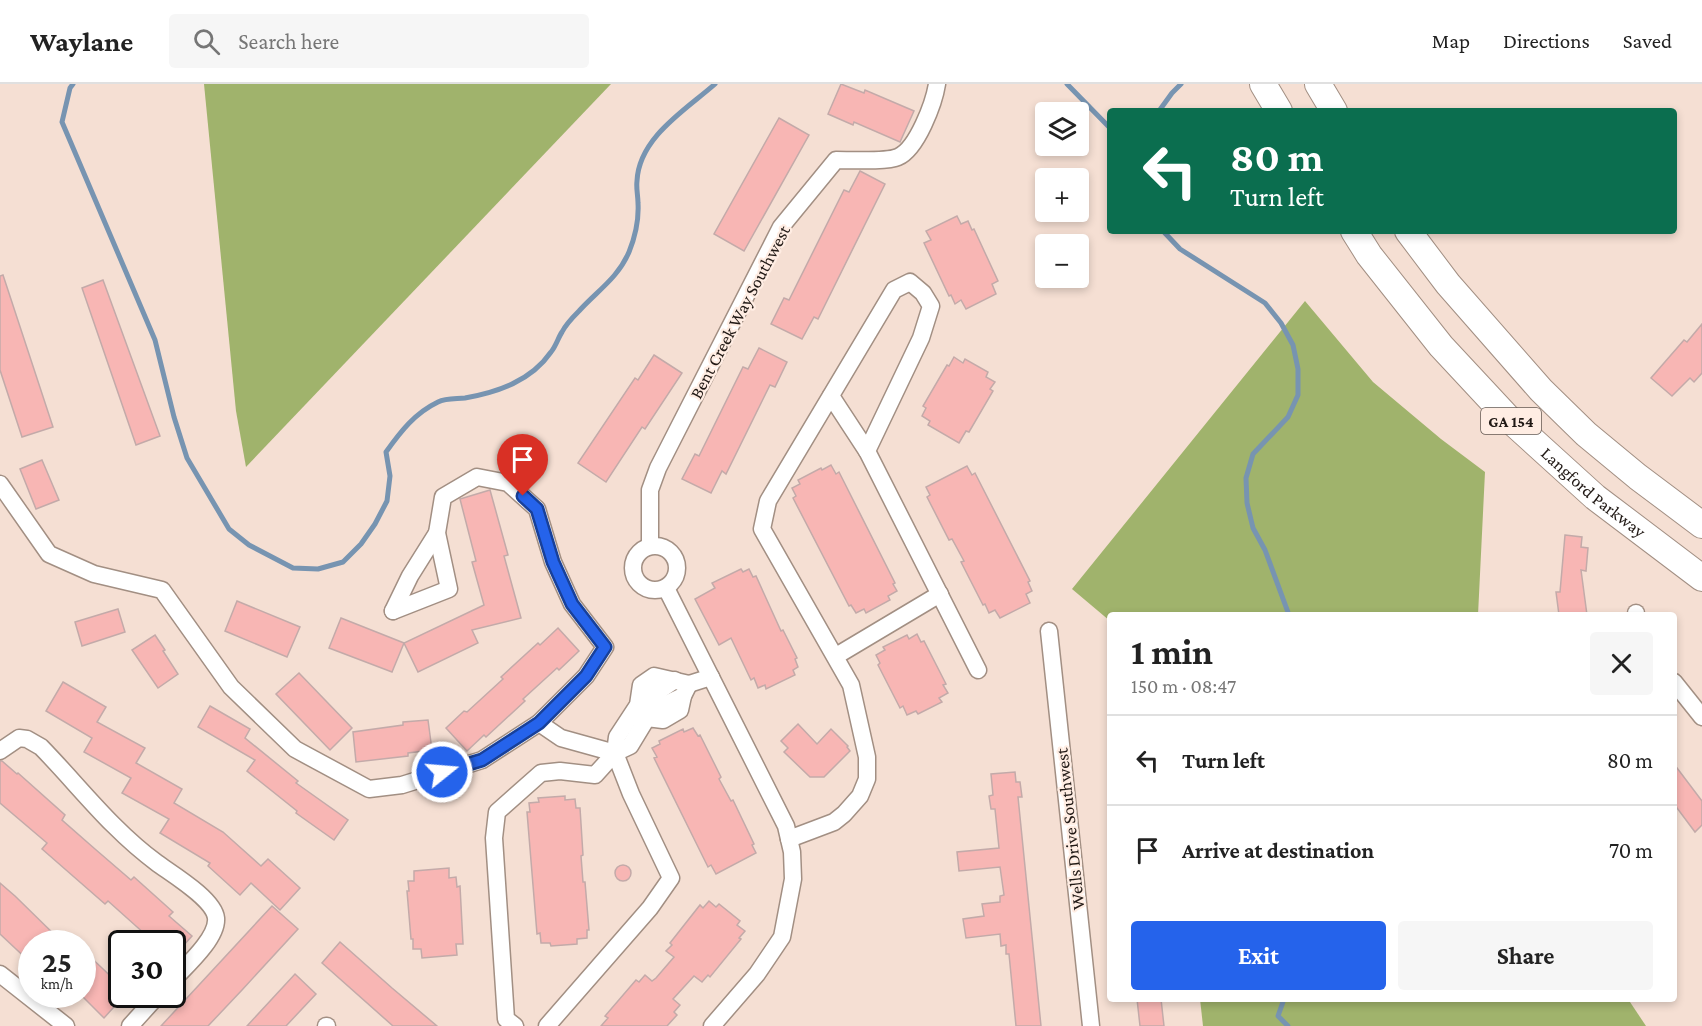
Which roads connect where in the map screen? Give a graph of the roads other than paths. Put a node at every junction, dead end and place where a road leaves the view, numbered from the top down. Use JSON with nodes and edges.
{"nodes":[{"id":1,"x":937,"y":84,"type":"edge"},
{"id":2,"x":1263,"y":84,"type":"edge"},
{"id":3,"x":1318,"y":84,"type":"edge"},
{"id":4,"x":1277,"y":108,"type":"edge"},
{"id":5,"x":1332,"y":108,"type":"edge"},
{"id":6,"x":1356,"y":234,"type":"edge"},
{"id":7,"x":1410,"y":234,"type":"edge"},
{"id":8,"x":831,"y":396,"type":"junction"},
{"id":9,"x":867,"y":451,"type":"junction"},
{"id":10,"x":0,"y":484,"type":"edge"},
{"id":11,"x":1702,"y":525,"type":"edge"},
{"id":12,"x":437,"y":532,"type":"junction"},
{"id":13,"x":650,"y":546,"type":"junction"},
{"id":14,"x":1702,"y":578,"type":"edge"},
{"id":15,"x":666,"y":588,"type":"junction"},
{"id":16,"x":940,"y":594,"type":"junction"},
{"id":17,"x":1049,"y":632,"type":"dead end"},
{"id":18,"x":836,"y":656,"type":"junction"},
{"id":19,"x":978,"y":670,"type":"dead end"},
{"id":20,"x":711,"y":677,"type":"junction"},
{"id":21,"x":1677,"y":686,"type":"edge"},
{"id":22,"x":682,"y":687,"type":"junction"},
{"id":23,"x":640,"y":711,"type":"junction"},
{"id":24,"x":1702,"y":717,"type":"edge"},
{"id":25,"x":539,"y":723,"type":"junction"},
{"id":26,"x":0,"y":751,"type":"edge"},
{"id":27,"x":615,"y":753,"type":"junction"},
{"id":28,"x":789,"y":839,"type":"junction"},
{"id":29,"x":186,"y":966,"type":"edge"},
{"id":30,"x":0,"y":974,"type":"edge"},
{"id":31,"x":146,"y":1008,"type":"edge"},
{"id":32,"x":66,"y":1026,"type":"edge"},
{"id":33,"x":130,"y":1026,"type":"edge"},
{"id":34,"x":515,"y":1026,"type":"edge"},
{"id":35,"x":547,"y":1026,"type":"edge"},
{"id":36,"x":712,"y":1026,"type":"edge"},
{"id":37,"x":1091,"y":1026,"type":"edge"}],
"edges":[{"from":1,"to":13,"type":"street","name":"Bent Creek Way Southwest"},
{"from":2,"to":4,"type":"highway"},
{"from":3,"to":5,"type":"highway"},
{"from":6,"to":14,"type":"highway","name":"Langford Parkway","number":"GA 154"},
{"from":7,"to":11,"type":"highway","number":"GA 154"},
{"from":8,"to":9,"type":"street"},
{"from":8,"to":9,"type":"street"},
{"from":8,"to":18,"type":"street"},
{"from":9,"to":16,"type":"street"},
{"from":10,"to":25,"type":"street"},
{"from":12,"to":12,"type":"street"},
{"from":12,"to":25,"type":"street"},
{"from":13,"to":15,"type":"street"},
{"from":13,"to":15,"type":"street"},
{"from":15,"to":20,"type":"street"},
{"from":16,"to":18,"type":"street"},
{"from":16,"to":19,"type":"street"},
{"from":17,"to":37,"type":"street","name":"Wells Drive Southwest"},
{"from":18,"to":28,"type":"street"},
{"from":20,"to":22,"type":"street"},
{"from":20,"to":28,"type":"street"},
{"from":21,"to":24,"type":"street"},
{"from":22,"to":23,"type":"street"},
{"from":22,"to":23,"type":"street"},
{"from":23,"to":27,"type":"street"},
{"from":25,"to":27,"type":"street"},
{"from":26,"to":29,"type":"street"},
{"from":27,"to":34,"type":"street"},
{"from":27,"to":35,"type":"street"},
{"from":28,"to":36,"type":"street"},
{"from":30,"to":32,"type":"street"},
{"from":31,"to":33,"type":"street"}]}
